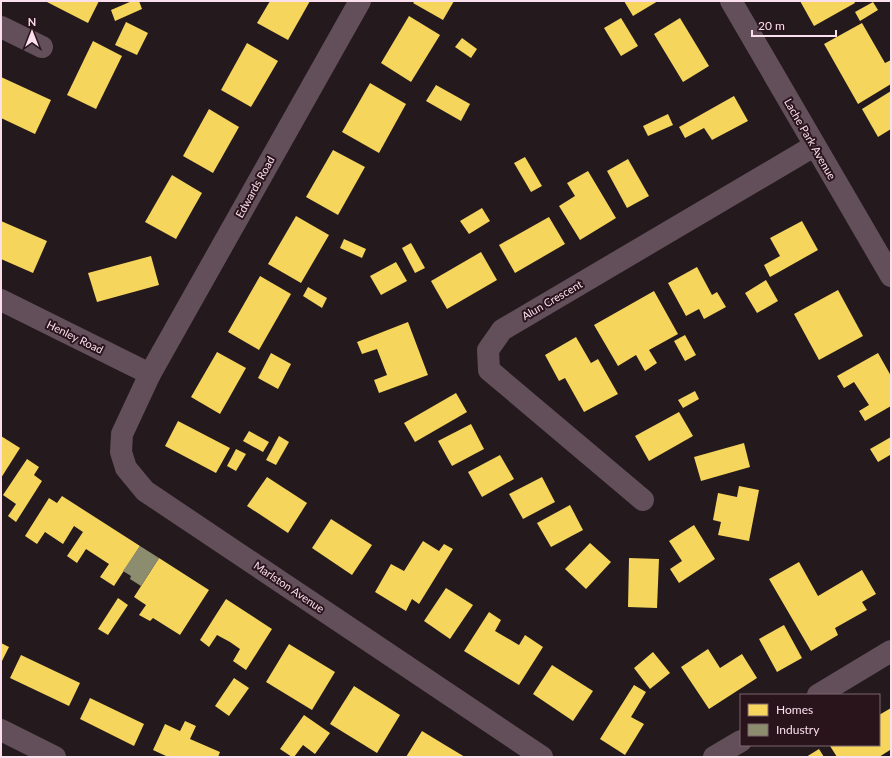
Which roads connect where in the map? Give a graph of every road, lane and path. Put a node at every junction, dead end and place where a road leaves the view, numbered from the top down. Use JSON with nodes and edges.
{"nodes":[{"id":1,"x":360,"y":1,"type":"edge"},
{"id":2,"x":731,"y":1,"type":"edge"},
{"id":3,"x":1,"y":27,"type":"edge"},
{"id":4,"x":42,"y":47,"type":"dead end"},
{"id":5,"x":814,"y":146,"type":"junction"},
{"id":6,"x":891,"y":276,"type":"edge"},
{"id":7,"x":1,"y":300,"type":"edge"},
{"id":8,"x":150,"y":374,"type":"junction"},
{"id":9,"x":643,"y":500,"type":"dead end"},
{"id":10,"x":891,"y":651,"type":"edge"},
{"id":11,"x":820,"y":694,"type":"edge"},
{"id":12,"x":1,"y":730,"type":"edge"},
{"id":13,"x":740,"y":742,"type":"edge"},
{"id":14,"x":55,"y":757,"type":"edge"},
{"id":15,"x":542,"y":757,"type":"edge"},
{"id":16,"x":714,"y":757,"type":"edge"}],
"edges":[{"from":1,"to":8,"type":"street","name":"Edwards Road"},
{"from":2,"to":5,"type":"street","name":"Lache Park Avenue"},
{"from":3,"to":4,"type":"street"},
{"from":5,"to":6,"type":"street","name":"Lache Park Avenue"},
{"from":5,"to":9,"type":"street","name":"Alun Crescent"},
{"from":7,"to":8,"type":"street","name":"Henley Road"},
{"from":8,"to":15,"type":"street","name":"Marlston Avenue"},
{"from":10,"to":11,"type":"street"},
{"from":12,"to":14,"type":"street"},
{"from":13,"to":16,"type":"street"}]}
